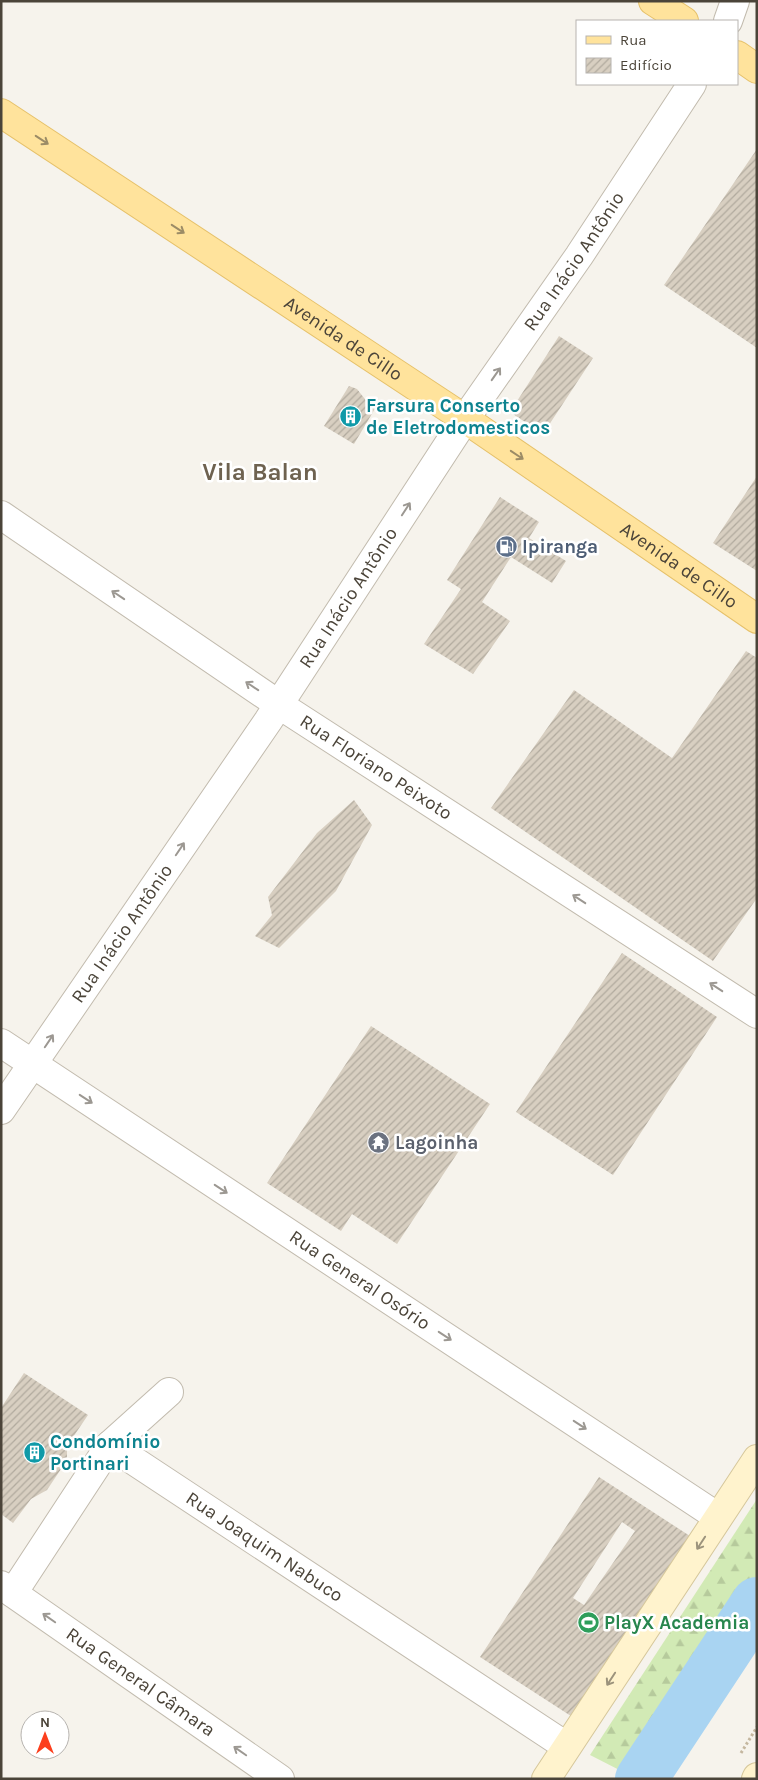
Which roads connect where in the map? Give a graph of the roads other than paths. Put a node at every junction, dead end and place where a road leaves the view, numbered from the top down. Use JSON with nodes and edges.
{"nodes":[{"id":1,"x":653,"y":1,"type":"edge"},
{"id":2,"x":735,"y":1,"type":"edge"},
{"id":3,"x":682,"y":20,"type":"edge"},
{"id":4,"x":728,"y":20,"type":"edge"},
{"id":5,"x":738,"y":56,"type":"edge"},
{"id":6,"x":757,"y":69,"type":"edge"},
{"id":7,"x":691,"y":85,"type":"edge"},
{"id":8,"x":1,"y":113,"type":"edge"},
{"id":9,"x":465,"y":419,"type":"junction"},
{"id":10,"x":1,"y":515,"type":"edge"},
{"id":11,"x":757,"y":619,"type":"edge"},
{"id":12,"x":278,"y":704,"type":"junction"},
{"id":13,"x":757,"y":1014,"type":"edge"},
{"id":14,"x":1,"y":1043,"type":"edge"},
{"id":15,"x":33,"y":1064,"type":"junction"},
{"id":16,"x":1,"y":1110,"type":"edge"},
{"id":17,"x":169,"y":1392,"type":"dead end"},
{"id":18,"x":110,"y":1445,"type":"junction"},
{"id":19,"x":757,"y":1459,"type":"edge"},
{"id":20,"x":718,"y":1516,"type":"junction"},
{"id":21,"x":7,"y":1589,"type":"edge"},
{"id":22,"x":566,"y":1746,"type":"junction"},
{"id":23,"x":280,"y":1779,"type":"edge"},
{"id":24,"x":546,"y":1779,"type":"edge"}],
"edges":[{"from":1,"to":3,"type":"main road"},
{"from":2,"to":4,"type":"street"},
{"from":5,"to":6,"type":"main road"},
{"from":9,"to":7,"type":"street","name":"Rua Inácio Antônio","one_way":true},
{"from":8,"to":9,"type":"main road","name":"Avenida de Cillo","one_way":true},
{"from":9,"to":11,"type":"main road","name":"Avenida de Cillo","one_way":true},
{"from":12,"to":9,"type":"street","name":"Rua Inácio Antônio","one_way":true},
{"from":12,"to":10,"type":"street","name":"Rua Floriano Peixoto","one_way":true},
{"from":13,"to":12,"type":"street","name":"Rua Floriano Peixoto","one_way":true},
{"from":15,"to":12,"type":"street","name":"Rua Inácio Antônio","one_way":true},
{"from":14,"to":15,"type":"street","name":"Rua General Osório"},
{"from":15,"to":16,"type":"street","name":"Rua Inácio Antônio"},
{"from":15,"to":20,"type":"street","name":"Rua General Osório","one_way":true},
{"from":17,"to":18,"type":"street"},
{"from":18,"to":21,"type":"street"},
{"from":18,"to":22,"type":"street","name":"Rua Joaquim Nabuco"},
{"from":19,"to":20,"type":"main road"},
{"from":20,"to":22,"type":"main road","one_way":true},
{"from":23,"to":21,"type":"street","name":"Rua General Câmara","one_way":true},
{"from":22,"to":24,"type":"main road"}]}
